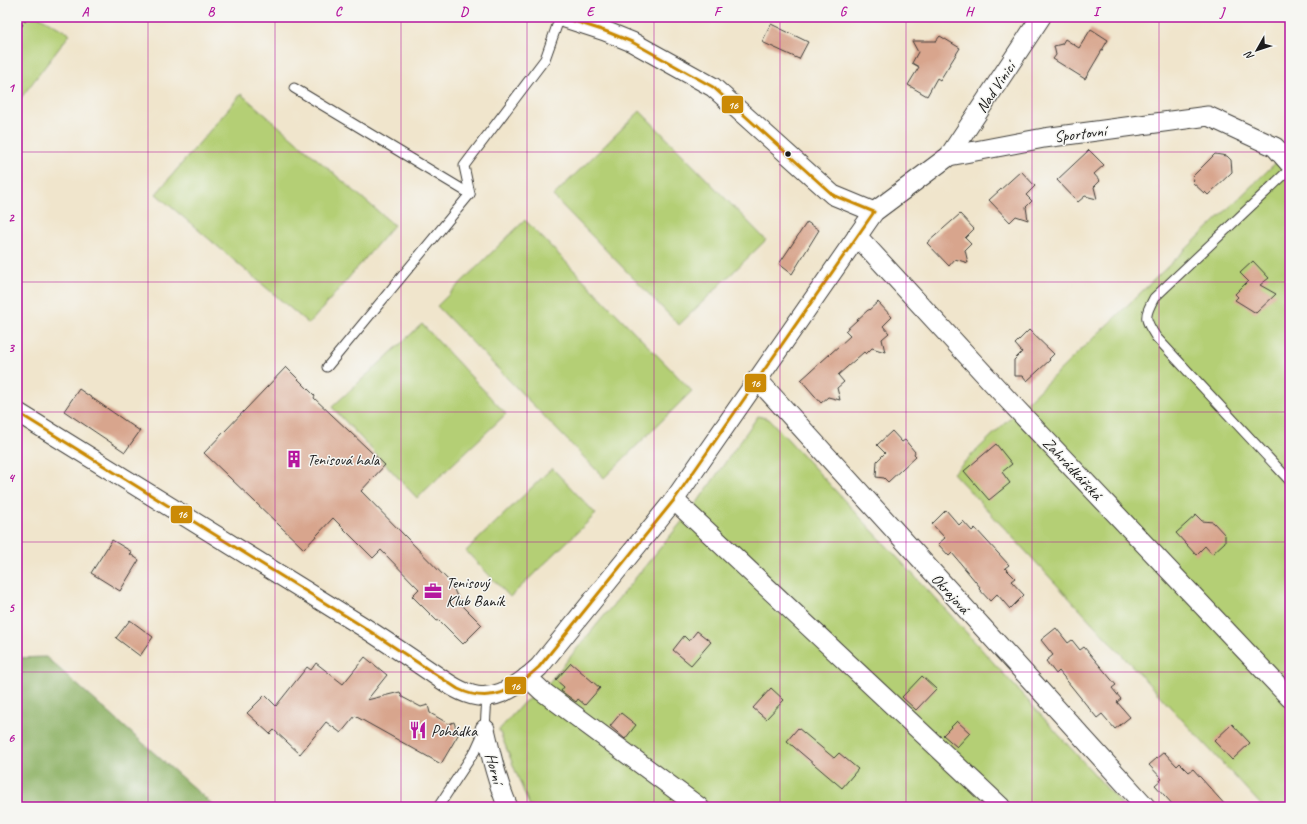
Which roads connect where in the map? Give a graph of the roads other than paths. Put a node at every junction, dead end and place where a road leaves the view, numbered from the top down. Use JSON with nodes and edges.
{"nodes":[{"id":1,"x":561,"y":17,"type":"edge"},
{"id":2,"x":1041,"y":17,"type":"edge"},
{"id":3,"x":608,"y":24,"type":"edge"},
{"id":4,"x":294,"y":88,"type":"dead end"},
{"id":5,"x":949,"y":156,"type":"junction"},
{"id":6,"x":1290,"y":164,"type":"edge"},
{"id":7,"x":1290,"y":169,"type":"edge"},
{"id":8,"x":470,"y":194,"type":"junction"},
{"id":9,"x":874,"y":212,"type":"junction"},
{"id":10,"x":857,"y":236,"type":"junction"},
{"id":11,"x":327,"y":366,"type":"dead end"},
{"id":12,"x":757,"y":379,"type":"junction"},
{"id":13,"x":17,"y":412,"type":"edge"},
{"id":14,"x":1290,"y":481,"type":"edge"},
{"id":15,"x":674,"y":500,"type":"junction"},
{"id":16,"x":527,"y":677,"type":"junction"},
{"id":17,"x":487,"y":696,"type":"junction"},
{"id":18,"x":1290,"y":698,"type":"edge"},
{"id":19,"x":485,"y":729,"type":"junction"},
{"id":20,"x":438,"y":807,"type":"edge"},
{"id":21,"x":508,"y":807,"type":"edge"},
{"id":22,"x":699,"y":807,"type":"edge"},
{"id":23,"x":1001,"y":807,"type":"edge"},
{"id":24,"x":1146,"y":807,"type":"edge"}],
"edges":[{"from":1,"to":3,"type":"street"},
{"from":1,"to":8,"type":"lane"},
{"from":2,"to":5,"type":"street","name":"Nad Vinicí"},
{"from":3,"to":9,"type":"street"},
{"from":4,"to":8,"type":"lane"},
{"from":5,"to":6,"type":"street","name":"Sportovní"},
{"from":5,"to":9,"type":"street","name":"Sportovní"},
{"from":7,"to":14,"type":"lane"},
{"from":8,"to":11,"type":"lane"},
{"from":9,"to":10,"type":"street","name":"Sportovní"},
{"from":10,"to":12,"type":"street","name":"Sportovní"},
{"from":10,"to":18,"type":"street","name":"Zahrádkářská"},
{"from":12,"to":15,"type":"street","name":"Sportovní"},
{"from":12,"to":24,"type":"street","name":"Okrajová"},
{"from":13,"to":17,"type":"street"},
{"from":15,"to":16,"type":"street","name":"Sportovní"},
{"from":15,"to":23,"type":"street"},
{"from":16,"to":17,"type":"street","name":"Sportovní"},
{"from":16,"to":22,"type":"street"},
{"from":17,"to":19,"type":"lane"},
{"from":19,"to":20,"type":"lane"},
{"from":19,"to":21,"type":"street","name":"Horní"}]}
